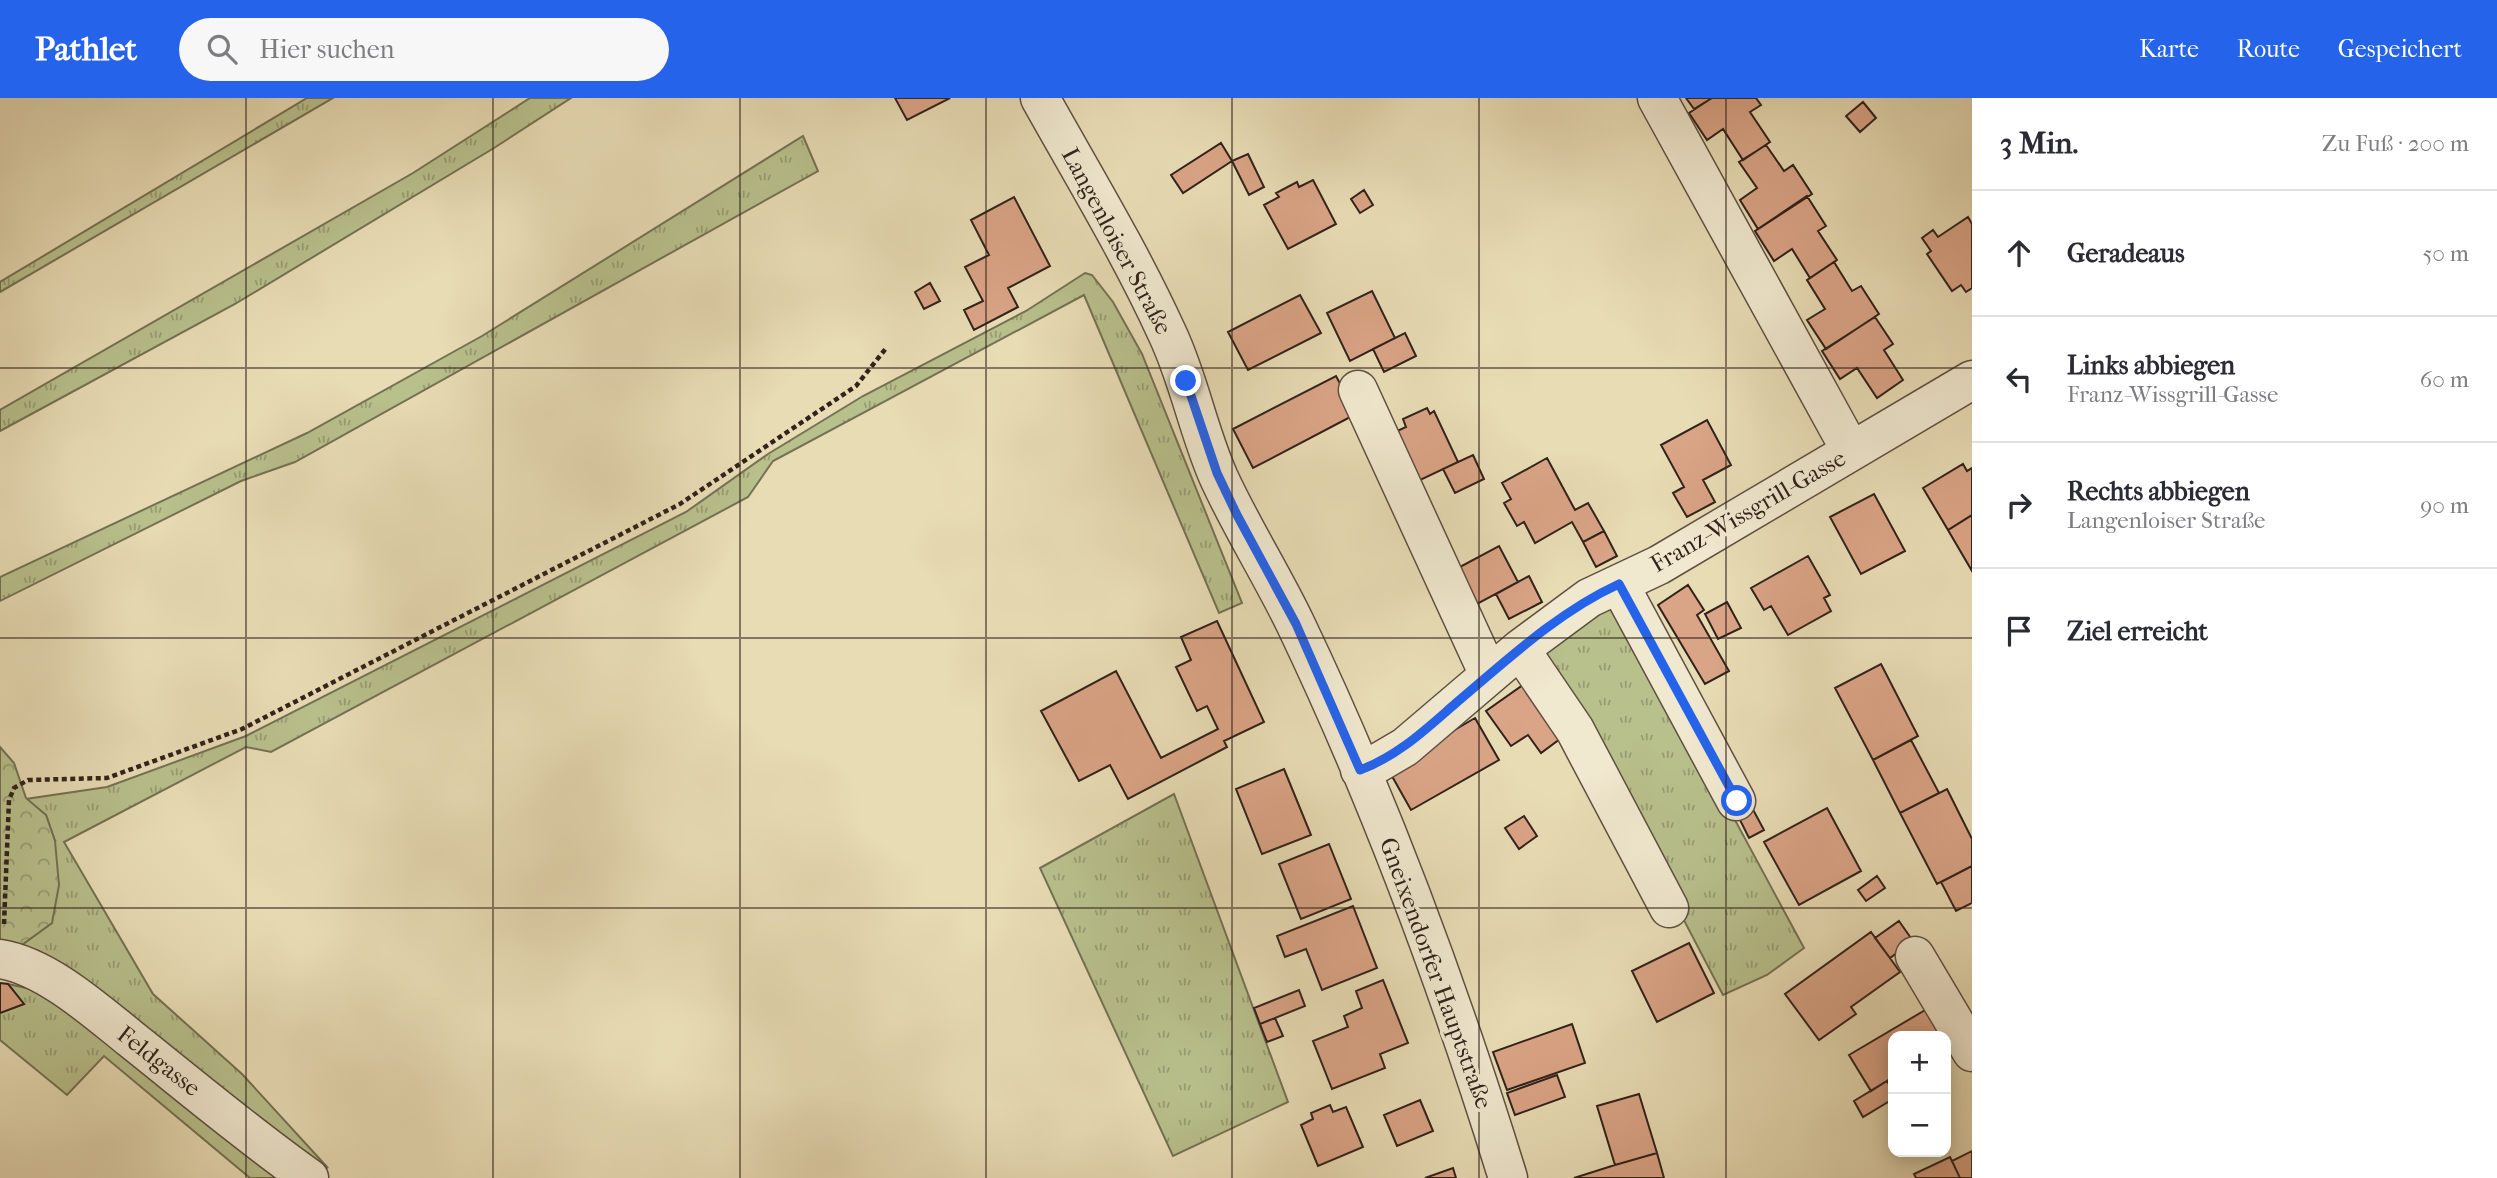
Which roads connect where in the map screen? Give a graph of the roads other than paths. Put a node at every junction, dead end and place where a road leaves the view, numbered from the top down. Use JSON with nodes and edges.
{"nodes":[{"id":1,"x":1040,"y":98,"type":"edge"},
{"id":2,"x":1657,"y":98,"type":"edge"},
{"id":3,"x":1972,"y":380,"type":"edge"},
{"id":4,"x":1357,"y":390,"type":"dead end"},
{"id":5,"x":1851,"y":451,"type":"junction"},
{"id":6,"x":1619,"y":584,"type":"junction"},
{"id":7,"x":1521,"y":649,"type":"junction"},
{"id":8,"x":1489,"y":675,"type":"junction"},
{"id":9,"x":1360,"y":770,"type":"junction"},
{"id":10,"x":1737,"y":801,"type":"dead end"},
{"id":11,"x":1669,"y":908,"type":"dead end"},
{"id":12,"x":1914,"y":956,"type":"dead end"},
{"id":13,"x":7,"y":960,"type":"edge"},
{"id":14,"x":1972,"y":1052,"type":"edge"},
{"id":15,"x":309,"y":1178,"type":"edge"},
{"id":16,"x":1508,"y":1178,"type":"edge"}],
"edges":[{"from":1,"to":9,"type":"street","name":"Langenloiser Straße"},
{"from":2,"to":5,"type":"street"},
{"from":3,"to":5,"type":"street","name":"Franz-Wissgrill-Gasse"},
{"from":4,"to":8,"type":"street"},
{"from":5,"to":6,"type":"street","name":"Franz-Wissgrill-Gasse"},
{"from":6,"to":7,"type":"street","name":"Franz-Wissgrill-Gasse"},
{"from":6,"to":10,"type":"street"},
{"from":7,"to":8,"type":"street","name":"Franz-Wissgrill-Gasse"},
{"from":7,"to":11,"type":"street"},
{"from":8,"to":9,"type":"street","name":"Franz-Wissgrill-Gasse"},
{"from":9,"to":16,"type":"street","name":"Gneixendorfer Hauptstraße"},
{"from":12,"to":14,"type":"street"},
{"from":13,"to":15,"type":"street","name":"Feldgasse"}]}
